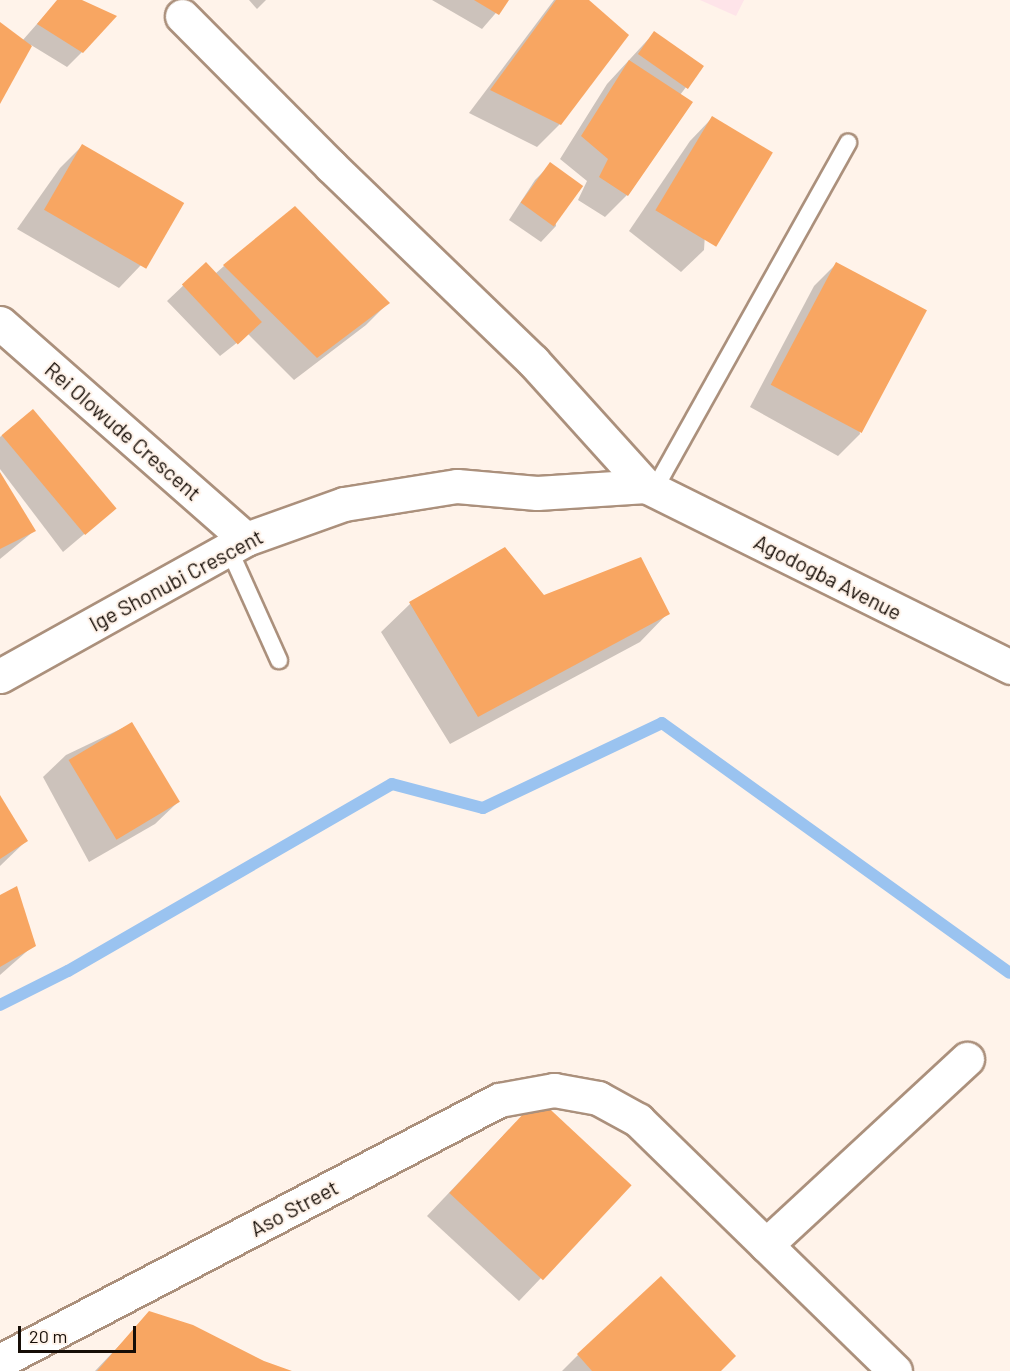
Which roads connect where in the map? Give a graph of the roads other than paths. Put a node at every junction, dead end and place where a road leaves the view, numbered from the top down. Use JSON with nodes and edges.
{"nodes":[{"id":1,"x":182,"y":16,"type":"dead end"},
{"id":2,"x":848,"y":143,"type":"dead end"},
{"id":3,"x":0,"y":323,"type":"edge"},
{"id":4,"x":650,"y":488,"type":"junction"},
{"id":5,"x":237,"y":544,"type":"junction"},
{"id":6,"x":279,"y":660,"type":"dead end"},
{"id":7,"x":1010,"y":667,"type":"edge"},
{"id":8,"x":0,"y":676,"type":"edge"},
{"id":9,"x":967,"y":1059,"type":"dead end"},
{"id":10,"x":766,"y":1245,"type":"junction"},
{"id":11,"x":0,"y":1361,"type":"edge"},
{"id":12,"x":896,"y":1371,"type":"edge"}],
"edges":[{"from":1,"to":4,"type":"street"},
{"from":2,"to":4,"type":"lane"},
{"from":3,"to":5,"type":"street","name":"Rei Olowude Crescent"},
{"from":4,"to":5,"type":"street","name":"Ige Shonubi Crescent"},
{"from":4,"to":7,"type":"street","name":"Agodogba Avenue"},
{"from":5,"to":6,"type":"lane"},
{"from":5,"to":8,"type":"street","name":"Ige Shonubi Crescent"},
{"from":9,"to":10,"type":"street"},
{"from":10,"to":11,"type":"street","name":"Aso Street"},
{"from":10,"to":12,"type":"street","name":"Aso Street"}]}
